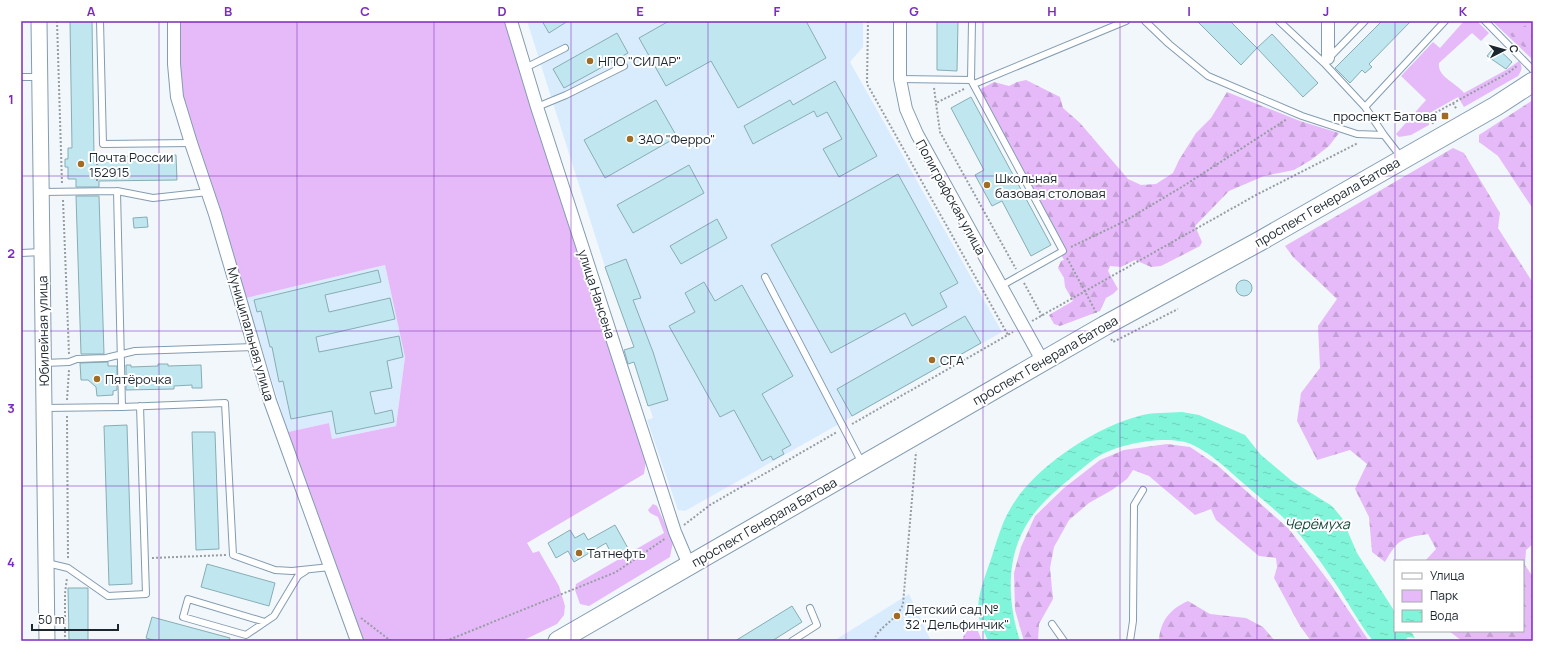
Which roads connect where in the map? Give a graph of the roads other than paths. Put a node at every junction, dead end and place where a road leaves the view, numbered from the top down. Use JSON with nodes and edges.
{"nodes":[{"id":1,"x":39,"y":21,"type":"edge"},
{"id":2,"x":100,"y":21,"type":"edge"},
{"id":3,"x":174,"y":21,"type":"edge"},
{"id":4,"x":511,"y":21,"type":"edge"},
{"id":5,"x":900,"y":21,"type":"edge"},
{"id":6,"x":972,"y":21,"type":"edge"},
{"id":7,"x":1126,"y":21,"type":"edge"},
{"id":8,"x":1145,"y":21,"type":"edge"},
{"id":9,"x":1279,"y":21,"type":"edge"},
{"id":10,"x":1328,"y":21,"type":"edge"},
{"id":11,"x":1365,"y":21,"type":"edge"},
{"id":12,"x":1445,"y":21,"type":"edge"},
{"id":13,"x":1485,"y":21,"type":"edge"},
{"id":14,"x":565,"y":48,"type":"dead end"},
{"id":15,"x":1326,"y":61,"type":"junction"},
{"id":16,"x":624,"y":66,"type":"dead end"},
{"id":17,"x":525,"y":68,"type":"junction"},
{"id":18,"x":1533,"y":70,"type":"edge"},
{"id":19,"x":21,"y":77,"type":"edge"},
{"id":20,"x":40,"y":77,"type":"junction"},
{"id":21,"x":900,"y":79,"type":"junction"},
{"id":22,"x":973,"y":82,"type":"junction"},
{"id":23,"x":1533,"y":82,"type":"edge"},
{"id":24,"x":537,"y":107,"type":"junction"},
{"id":25,"x":1365,"y":107,"type":"junction"},
{"id":26,"x":1384,"y":135,"type":"junction"},
{"id":27,"x":191,"y":143,"type":"junction"},
{"id":28,"x":1402,"y":158,"type":"junction"},
{"id":29,"x":117,"y":191,"type":"junction"},
{"id":30,"x":42,"y":192,"type":"junction"},
{"id":31,"x":208,"y":192,"type":"junction"},
{"id":32,"x":42,"y":252,"type":"junction"},
{"id":33,"x":21,"y":253,"type":"edge"},
{"id":34,"x":765,"y":277,"type":"dead end"},
{"id":35,"x":1000,"y":287,"type":"junction"},
{"id":36,"x":254,"y":347,"type":"junction"},
{"id":37,"x":121,"y":355,"type":"junction"},
{"id":38,"x":1043,"y":362,"type":"junction"},
{"id":39,"x":44,"y":363,"type":"junction"},
{"id":40,"x":140,"y":406,"type":"junction"},
{"id":41,"x":122,"y":407,"type":"junction"},
{"id":42,"x":44,"y":408,"type":"junction"},
{"id":43,"x":863,"y":465,"type":"junction"},
{"id":44,"x":1143,"y":490,"type":"dead end"},
{"id":45,"x":47,"y":563,"type":"junction"},
{"id":46,"x":689,"y":564,"type":"junction"},
{"id":47,"x":330,"y":567,"type":"junction"},
{"id":48,"x":309,"y":569,"type":"junction"},
{"id":49,"x":810,"y":608,"type":"dead end"},
{"id":50,"x":265,"y":622,"type":"junction"},
{"id":51,"x":1052,"y":624,"type":"dead end"},
{"id":52,"x":47,"y":641,"type":"edge"},
{"id":53,"x":357,"y":641,"type":"edge"},
{"id":54,"x":558,"y":641,"type":"edge"},
{"id":55,"x":792,"y":641,"type":"edge"},
{"id":56,"x":1064,"y":641,"type":"edge"},
{"id":57,"x":1130,"y":641,"type":"edge"}],
"edges":[{"from":1,"to":20,"type":"street","name":"Юбилейная улица"},
{"from":2,"to":27,"type":"lane"},
{"from":3,"to":27,"type":"street","name":"Муниципальная улица"},
{"from":4,"to":17,"type":"street","name":"улица Нансена"},
{"from":5,"to":21,"type":"street","name":"Полиграфская улица"},
{"from":6,"to":22,"type":"lane"},
{"from":7,"to":22,"type":"lane"},
{"from":8,"to":26,"type":"lane"},
{"from":9,"to":15,"type":"lane"},
{"from":10,"to":15,"type":"street"},
{"from":11,"to":15,"type":"lane"},
{"from":12,"to":25,"type":"lane"},
{"from":13,"to":18,"type":"lane"},
{"from":14,"to":17,"type":"lane"},
{"from":15,"to":25,"type":"lane"},
{"from":16,"to":24,"type":"lane"},
{"from":17,"to":24,"type":"street","name":"улица Нансена"},
{"from":19,"to":20,"type":"lane"},
{"from":20,"to":30,"type":"street","name":"Юбилейная улица"},
{"from":21,"to":22,"type":"lane"},
{"from":21,"to":35,"type":"street","name":"Полиграфская улица"},
{"from":22,"to":35,"type":"lane"},
{"from":23,"to":28,"type":"main road","name":"проспект Генерала Батова"},
{"from":24,"to":46,"type":"street","name":"улица Нансена"},
{"from":25,"to":26,"type":"lane"},
{"from":26,"to":28,"type":"lane"},
{"from":27,"to":31,"type":"street","name":"Муниципальная улица"},
{"from":28,"to":38,"type":"main road","name":"проспект Генерала Батова"},
{"from":29,"to":30,"type":"lane"},
{"from":29,"to":31,"type":"lane"},
{"from":29,"to":37,"type":"lane"},
{"from":30,"to":32,"type":"street","name":"Юбилейная улица"},
{"from":31,"to":36,"type":"street","name":"Муниципальная улица"},
{"from":32,"to":33,"type":"lane"},
{"from":32,"to":39,"type":"street","name":"Юбилейная улица"},
{"from":34,"to":43,"type":"lane"},
{"from":35,"to":38,"type":"street","name":"Полиграфская улица"},
{"from":36,"to":37,"type":"lane"},
{"from":36,"to":47,"type":"street","name":"Муниципальная улица"},
{"from":37,"to":39,"type":"lane"},
{"from":37,"to":41,"type":"lane"},
{"from":38,"to":43,"type":"main road","name":"проспект Генерала Батова"},
{"from":39,"to":42,"type":"street","name":"Юбилейная улица"},
{"from":40,"to":41,"type":"lane"},
{"from":40,"to":45,"type":"lane"},
{"from":40,"to":48,"type":"lane"},
{"from":41,"to":42,"type":"lane"},
{"from":42,"to":45,"type":"street","name":"Юбилейная улица"},
{"from":43,"to":46,"type":"main road","name":"проспект Генерала Батова"},
{"from":44,"to":57,"type":"lane"},
{"from":45,"to":52,"type":"street","name":"Юбилейная улица"},
{"from":46,"to":54,"type":"main road","name":"проспект Генерала Батова"},
{"from":47,"to":48,"type":"lane"},
{"from":47,"to":53,"type":"street","name":"Муниципальная улица"},
{"from":48,"to":50,"type":"lane"},
{"from":49,"to":55,"type":"lane"},
{"from":50,"to":50,"type":"lane"},
{"from":51,"to":56,"type":"lane"}]}
